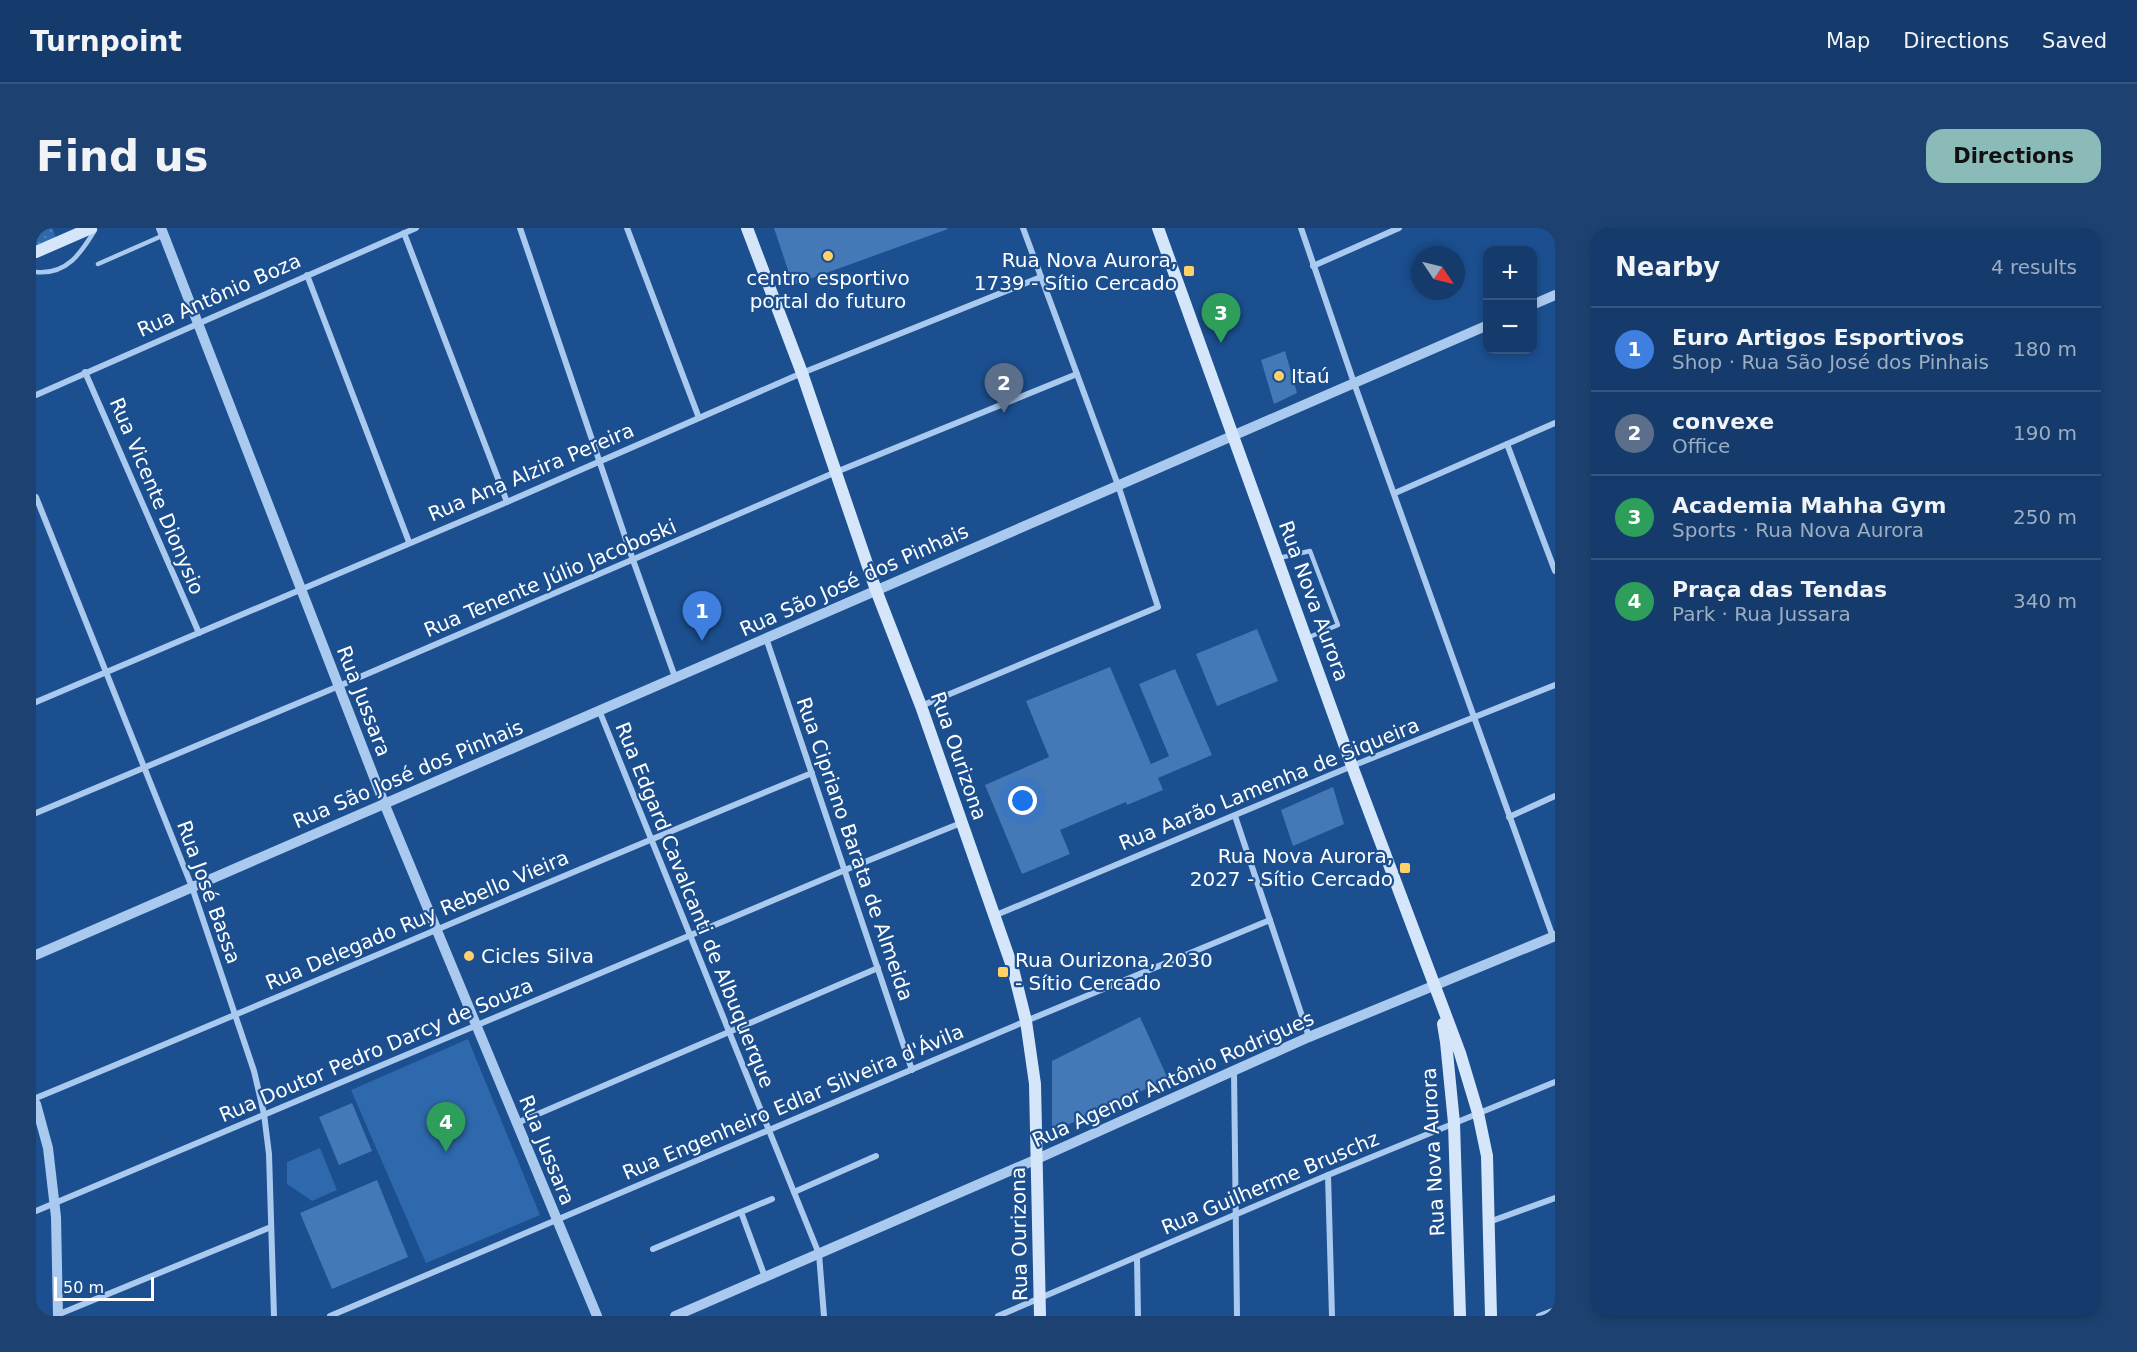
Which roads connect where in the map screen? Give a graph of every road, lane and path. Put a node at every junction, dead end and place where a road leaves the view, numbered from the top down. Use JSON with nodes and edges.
{"nodes":[{"id":1,"x":59,"y":228,"type":"edge"},
{"id":2,"x":97,"y":228,"type":"edge"},
{"id":3,"x":416,"y":228,"type":"edge"},
{"id":4,"x":520,"y":228,"type":"edge"},
{"id":5,"x":627,"y":228,"type":"edge"},
{"id":6,"x":747,"y":228,"type":"edge"},
{"id":7,"x":1023,"y":228,"type":"edge"},
{"id":8,"x":1158,"y":228,"type":"edge"},
{"id":9,"x":1301,"y":228,"type":"edge"},
{"id":10,"x":1399,"y":228,"type":"edge"},
{"id":11,"x":86,"y":230,"type":"edge"},
{"id":12,"x":163,"y":232,"type":"edge"},
{"id":13,"x":404,"y":234,"type":"junction"},
{"id":14,"x":36,"y":252,"type":"edge"},
{"id":15,"x":98,"y":264,"type":"dead end"},
{"id":16,"x":1313,"y":266,"type":"junction"},
{"id":17,"x":36,"y":272,"type":"edge"},
{"id":18,"x":307,"y":275,"type":"junction"},
{"id":19,"x":1041,"y":277,"type":"junction"},
{"id":20,"x":1555,"y":295,"type":"edge"},
{"id":21,"x":1537,"y":303,"type":"edge"},
{"id":22,"x":198,"y":322,"type":"junction"},
{"id":23,"x":1483,"y":327,"type":"edge"},
{"id":24,"x":86,"y":372,"type":"junction"},
{"id":25,"x":802,"y":373,"type":"junction"},
{"id":26,"x":1077,"y":374,"type":"junction"},
{"id":27,"x":1354,"y":383,"type":"junction"},
{"id":28,"x":36,"y":395,"type":"edge"},
{"id":29,"x":699,"y":418,"type":"junction"},
{"id":30,"x":1555,"y":423,"type":"edge"},
{"id":31,"x":1234,"y":435,"type":"junction"},
{"id":32,"x":1507,"y":444,"type":"junction"},
{"id":33,"x":600,"y":462,"type":"junction"},
{"id":34,"x":836,"y":472,"type":"junction"},
{"id":35,"x":1118,"y":485,"type":"junction"},
{"id":36,"x":1395,"y":493,"type":"junction"},
{"id":37,"x":36,"y":497,"type":"edge"},
{"id":38,"x":507,"y":502,"type":"junction"},
{"id":39,"x":409,"y":542,"type":"junction"},
{"id":40,"x":1279,"y":558,"type":"junction"},
{"id":41,"x":633,"y":560,"type":"junction"},
{"id":42,"x":1555,"y":571,"type":"edge"},
{"id":43,"x":301,"y":589,"type":"junction"},
{"id":44,"x":876,"y":590,"type":"junction"},
{"id":45,"x":199,"y":633,"type":"junction"},
{"id":46,"x":766,"y":638,"type":"junction"},
{"id":47,"x":1307,"y":638,"type":"junction"},
{"id":48,"x":106,"y":672,"type":"junction"},
{"id":49,"x":675,"y":677,"type":"junction"},
{"id":50,"x":1555,"y":685,"type":"edge"},
{"id":51,"x":339,"y":686,"type":"junction"},
{"id":52,"x":36,"y":702,"type":"edge"},
{"id":53,"x":921,"y":706,"type":"junction"},
{"id":54,"x":599,"y":710,"type":"junction"},
{"id":55,"x":1473,"y":718,"type":"junction"},
{"id":56,"x":1352,"y":766,"type":"junction"},
{"id":57,"x":145,"y":768,"type":"junction"},
{"id":58,"x":812,"y":773,"type":"junction"},
{"id":59,"x":1555,"y":796,"type":"edge"},
{"id":60,"x":384,"y":803,"type":"junction"},
{"id":61,"x":36,"y":813,"type":"edge"},
{"id":62,"x":1235,"y":816,"type":"junction"},
{"id":63,"x":1509,"y":817,"type":"junction"},
{"id":64,"x":962,"y":823,"type":"junction"},
{"id":65,"x":651,"y":839,"type":"junction"},
{"id":66,"x":844,"y":870,"type":"junction"},
{"id":67,"x":192,"y":887,"type":"junction"},
{"id":68,"x":996,"y":915,"type":"junction"},
{"id":69,"x":1270,"y":920,"type":"junction"},
{"id":70,"x":437,"y":930,"type":"junction"},
{"id":71,"x":690,"y":936,"type":"junction"},
{"id":72,"x":1554,"y":936,"type":"edge"},
{"id":73,"x":36,"y":955,"type":"edge"},
{"id":74,"x":878,"y":968,"type":"junction"},
{"id":75,"x":1435,"y":987,"type":"junction"},
{"id":76,"x":236,"y":1016,"type":"junction"},
{"id":77,"x":1026,"y":1021,"type":"junction"},
{"id":78,"x":477,"y":1027,"type":"junction"},
{"id":79,"x":729,"y":1032,"type":"junction"},
{"id":80,"x":1309,"y":1036,"type":"junction"},
{"id":81,"x":912,"y":1070,"type":"junction"},
{"id":82,"x":1234,"y":1070,"type":"junction"},
{"id":83,"x":1555,"y":1082,"type":"edge"},
{"id":84,"x":36,"y":1098,"type":"edge"},
{"id":85,"x":36,"y":1104,"type":"edge"},
{"id":86,"x":1479,"y":1113,"type":"junction"},
{"id":87,"x":264,"y":1114,"type":"junction"},
{"id":88,"x":517,"y":1123,"type":"junction"},
{"id":89,"x":1454,"y":1123,"type":"junction"},
{"id":90,"x":769,"y":1130,"type":"junction"},
{"id":91,"x":876,"y":1156,"type":"dead end"},
{"id":92,"x":1037,"y":1159,"type":"junction"},
{"id":93,"x":1328,"y":1175,"type":"junction"},
{"id":94,"x":794,"y":1192,"type":"junction"},
{"id":95,"x":1555,"y":1198,"type":"edge"},
{"id":96,"x":772,"y":1199,"type":"dead end"},
{"id":97,"x":54,"y":1203,"type":"junction"},
{"id":98,"x":36,"y":1211,"type":"edge"},
{"id":99,"x":741,"y":1212,"type":"junction"},
{"id":100,"x":1235,"y":1215,"type":"junction"},
{"id":101,"x":556,"y":1219,"type":"junction"},
{"id":102,"x":1489,"y":1222,"type":"junction"},
{"id":103,"x":271,"y":1227,"type":"junction"},
{"id":104,"x":653,"y":1249,"type":"dead end"},
{"id":105,"x":819,"y":1254,"type":"junction"},
{"id":106,"x":1137,"y":1257,"type":"junction"},
{"id":107,"x":765,"y":1277,"type":"junction"},
{"id":108,"x":1040,"y":1298,"type":"junction"},
{"id":109,"x":1555,"y":1310,"type":"edge"},
{"id":110,"x":57,"y":1315,"type":"edge"},
{"id":111,"x":274,"y":1316,"type":"edge"},
{"id":112,"x":330,"y":1316,"type":"edge"},
{"id":113,"x":597,"y":1316,"type":"edge"},
{"id":114,"x":675,"y":1316,"type":"edge"},
{"id":115,"x":825,"y":1316,"type":"edge"},
{"id":116,"x":998,"y":1316,"type":"edge"},
{"id":117,"x":1040,"y":1316,"type":"edge"},
{"id":118,"x":1138,"y":1316,"type":"edge"},
{"id":119,"x":1237,"y":1316,"type":"edge"},
{"id":120,"x":1332,"y":1316,"type":"edge"},
{"id":121,"x":1460,"y":1316,"type":"edge"},
{"id":122,"x":1491,"y":1316,"type":"edge"},
{"id":123,"x":1539,"y":1316,"type":"edge"}],
"edges":[{"from":1,"to":11,"type":"main road"},
{"from":2,"to":17,"type":"lane"},
{"from":3,"to":13,"type":"street","name":"Rua Antônio Boza"},
{"from":4,"to":33,"type":"street"},
{"from":5,"to":29,"type":"street"},
{"from":6,"to":25,"type":"main road","name":"Rua Ourizona"},
{"from":7,"to":19,"type":"street"},
{"from":8,"to":31,"type":"main road","name":"Rua Nova Aurora"},
{"from":9,"to":16,"type":"street"},
{"from":10,"to":16,"type":"street"},
{"from":11,"to":14,"type":"main road"},
{"from":12,"to":15,"type":"lane"},
{"from":12,"to":22,"type":"street","name":"Rua Jussara"},
{"from":13,"to":18,"type":"street","name":"Rua Antônio Boza"},
{"from":13,"to":38,"type":"street"},
{"from":16,"to":27,"type":"street"},
{"from":18,"to":22,"type":"street","name":"Rua Antônio Boza"},
{"from":18,"to":39,"type":"street"},
{"from":19,"to":25,"type":"street","name":"Rua Ana Alzira Pereira"},
{"from":19,"to":26,"type":"street"},
{"from":20,"to":21,"type":"street"},
{"from":22,"to":24,"type":"street","name":"Rua Antônio Boza"},
{"from":22,"to":43,"type":"street","name":"Rua Jussara"},
{"from":23,"to":27,"type":"street","name":"Rua São José dos Pinhais"},
{"from":24,"to":28,"type":"street","name":"Rua Antônio Boza"},
{"from":24,"to":45,"type":"street","name":"Rua Vicente Dionysio"},
{"from":25,"to":29,"type":"street","name":"Rua Ana Alzira Pereira"},
{"from":25,"to":34,"type":"main road","name":"Rua Ourizona"},
{"from":26,"to":34,"type":"street","name":"Rua Tenente Júlio Jacoboski"},
{"from":26,"to":35,"type":"street"},
{"from":27,"to":31,"type":"street","name":"Rua São José dos Pinhais"},
{"from":27,"to":36,"type":"street"},
{"from":29,"to":33,"type":"street","name":"Rua Ana Alzira Pereira"},
{"from":30,"to":32,"type":"street"},
{"from":31,"to":35,"type":"street","name":"Rua São José dos Pinhais"},
{"from":31,"to":40,"type":"main road","name":"Rua Nova Aurora"},
{"from":32,"to":36,"type":"street"},
{"from":32,"to":42,"type":"street"},
{"from":33,"to":38,"type":"street","name":"Rua Ana Alzira Pereira"},
{"from":33,"to":41,"type":"street"},
{"from":34,"to":41,"type":"street","name":"Rua Tenente Júlio Jacoboski"},
{"from":34,"to":44,"type":"main road","name":"Rua Ourizona"},
{"from":35,"to":44,"type":"street","name":"Rua São José dos Pinhais"},
{"from":35,"to":53,"type":"street"},
{"from":36,"to":55,"type":"street"},
{"from":37,"to":48,"type":"street","name":"Rua José Bassa"},
{"from":38,"to":39,"type":"street","name":"Rua Ana Alzira Pereira"},
{"from":39,"to":43,"type":"street","name":"Rua Ana Alzira Pereira"},
{"from":40,"to":47,"type":"main road","name":"Rua Nova Aurora"},
{"from":40,"to":47,"type":"lane"},
{"from":41,"to":49,"type":"street"},
{"from":41,"to":51,"type":"street","name":"Rua Tenente Júlio Jacoboski"},
{"from":43,"to":45,"type":"street","name":"Rua Ana Alzira Pereira"},
{"from":43,"to":51,"type":"street","name":"Rua Jussara"},
{"from":44,"to":46,"type":"street","name":"Rua São José dos Pinhais"},
{"from":44,"to":53,"type":"main road","name":"Rua Ourizona"},
{"from":45,"to":48,"type":"street","name":"Rua Ana Alzira Pereira"},
{"from":46,"to":49,"type":"street","name":"Rua São José dos Pinhais"},
{"from":46,"to":58,"type":"street","name":"Rua Cipriano Barata de Almeida"},
{"from":47,"to":56,"type":"main road","name":"Rua Nova Aurora"},
{"from":48,"to":52,"type":"street","name":"Rua Ana Alzira Pereira"},
{"from":48,"to":57,"type":"street","name":"Rua José Bassa"},
{"from":49,"to":54,"type":"street","name":"Rua São José dos Pinhais"},
{"from":50,"to":55,"type":"street","name":"Rua Aarão Lamenha de Siqueira"},
{"from":51,"to":57,"type":"street","name":"Rua Tenente Júlio Jacoboski"},
{"from":51,"to":60,"type":"street","name":"Rua Jussara"},
{"from":53,"to":64,"type":"main road","name":"Rua Ourizona"},
{"from":54,"to":60,"type":"street","name":"Rua São José dos Pinhais"},
{"from":54,"to":65,"type":"street","name":"Rua Edgard Cavalcanti de Albuquerque"},
{"from":55,"to":56,"type":"street","name":"Rua Aarão Lamenha de Siqueira"},
{"from":55,"to":63,"type":"street"},
{"from":56,"to":62,"type":"street","name":"Rua Aarão Lamenha de Siqueira"},
{"from":56,"to":75,"type":"main road","name":"Rua Nova Aurora"},
{"from":57,"to":61,"type":"street","name":"Rua Tenente Júlio Jacoboski"},
{"from":57,"to":67,"type":"street","name":"Rua José Bassa"},
{"from":58,"to":65,"type":"street","name":"Rua Delegado Ruy Rebello Vieira"},
{"from":58,"to":66,"type":"street","name":"Rua Cipriano Barata de Almeida"},
{"from":59,"to":63,"type":"street"},
{"from":60,"to":67,"type":"street","name":"Rua São José dos Pinhais"},
{"from":60,"to":70,"type":"street","name":"Rua Jussara"},
{"from":62,"to":68,"type":"street","name":"Rua Aarão Lamenha de Siqueira"},
{"from":62,"to":69,"type":"street"},
{"from":63,"to":72,"type":"street"},
{"from":64,"to":66,"type":"street","name":"Rua Doutor Pedro Darcy de Souza"},
{"from":64,"to":68,"type":"main road","name":"Rua Ourizona"},
{"from":65,"to":70,"type":"street","name":"Rua Delegado Ruy Rebello Vieira"},
{"from":65,"to":71,"type":"street","name":"Rua Edgard Cavalcanti de Albuquerque"},
{"from":66,"to":71,"type":"street","name":"Rua Doutor Pedro Darcy de Souza"},
{"from":66,"to":74,"type":"street","name":"Rua Cipriano Barata de Almeida"},
{"from":67,"to":73,"type":"street","name":"Rua São José dos Pinhais"},
{"from":67,"to":76,"type":"street","name":"Rua José Bassa"},
{"from":68,"to":77,"type":"main road","name":"Rua Ourizona"},
{"from":69,"to":77,"type":"street","name":"Rua Engenheiro Edlar Silveira d'Ávila"},
{"from":69,"to":80,"type":"street"},
{"from":70,"to":76,"type":"street","name":"Rua Delegado Ruy Rebello Vieira"},
{"from":70,"to":78,"type":"street","name":"Rua Jussara"},
{"from":71,"to":78,"type":"street","name":"Rua Doutor Pedro Darcy de Souza"},
{"from":71,"to":79,"type":"street","name":"Rua Edgard Cavalcanti de Albuquerque"},
{"from":72,"to":75,"type":"street","name":"Rua Agenor Antônio Rodrigues"},
{"from":74,"to":79,"type":"street"},
{"from":74,"to":81,"type":"street","name":"Rua Cipriano Barata de Almeida"},
{"from":75,"to":80,"type":"street","name":"Rua Agenor Antônio Rodrigues"},
{"from":75,"to":86,"type":"main road","name":"Rua Nova Aurora"},
{"from":75,"to":89,"type":"main road","name":"Rua Nova Aurora"},
{"from":76,"to":84,"type":"street","name":"Rua Delegado Ruy Rebello Vieira"},
{"from":76,"to":87,"type":"street","name":"Rua José Bassa"},
{"from":77,"to":81,"type":"street","name":"Rua Engenheiro Edlar Silveira d'Ávila"},
{"from":77,"to":92,"type":"main road","name":"Rua Ourizona"},
{"from":78,"to":87,"type":"street","name":"Rua Doutor Pedro Darcy de Souza"},
{"from":78,"to":88,"type":"street","name":"Rua Jussara"},
{"from":79,"to":88,"type":"street"},
{"from":79,"to":90,"type":"street","name":"Rua Edgard Cavalcanti de Albuquerque"},
{"from":80,"to":82,"type":"street","name":"Rua Agenor Antônio Rodrigues"},
{"from":81,"to":90,"type":"street","name":"Rua Engenheiro Edlar Silveira d'Ávila"},
{"from":82,"to":92,"type":"street","name":"Rua Agenor Antônio Rodrigues"},
{"from":82,"to":100,"type":"street"},
{"from":83,"to":86,"type":"street","name":"Rua Guilherme Bruschz"},
{"from":85,"to":97,"type":"street"},
{"from":86,"to":89,"type":"street","name":"Rua Guilherme Bruschz"},
{"from":86,"to":102,"type":"main road","name":"Rua Nova Aurora"},
{"from":87,"to":97,"type":"street","name":"Rua Doutor Pedro Darcy de Souza"},
{"from":87,"to":103,"type":"street","name":"Rua José Bassa"},
{"from":88,"to":101,"type":"street","name":"Rua Jussara"},
{"from":89,"to":93,"type":"street","name":"Rua Guilherme Bruschz"},
{"from":89,"to":121,"type":"main road","name":"Rua Nova Aurora"},
{"from":90,"to":94,"type":"street","name":"Rua Edgard Cavalcanti de Albuquerque"},
{"from":90,"to":101,"type":"street","name":"Rua Engenheiro Edlar Silveira d'Ávila"},
{"from":91,"to":94,"type":"street"},
{"from":92,"to":105,"type":"street","name":"Rua Agenor Antônio Rodrigues"},
{"from":92,"to":108,"type":"main road","name":"Rua Ourizona"},
{"from":93,"to":100,"type":"street","name":"Rua Guilherme Bruschz"},
{"from":93,"to":120,"type":"street"},
{"from":94,"to":105,"type":"street","name":"Rua Edgard Cavalcanti de Albuquerque"},
{"from":95,"to":102,"type":"street"},
{"from":96,"to":99,"type":"street"},
{"from":97,"to":98,"type":"street","name":"Rua Doutor Pedro Darcy de Souza"},
{"from":97,"to":110,"type":"street"},
{"from":99,"to":104,"type":"street"},
{"from":99,"to":107,"type":"street"},
{"from":100,"to":106,"type":"street","name":"Rua Guilherme Bruschz"},
{"from":100,"to":119,"type":"street"},
{"from":101,"to":112,"type":"street","name":"Rua Engenheiro Edlar Silveira d'Ávila"},
{"from":101,"to":113,"type":"street","name":"Rua Jussara"},
{"from":102,"to":122,"type":"main road","name":"Rua Nova Aurora"},
{"from":103,"to":110,"type":"street"},
{"from":103,"to":111,"type":"street","name":"Rua José Bassa"},
{"from":105,"to":107,"type":"street","name":"Rua Agenor Antônio Rodrigues"},
{"from":105,"to":115,"type":"street","name":"Rua Edgard Cavalcanti de Albuquerque"},
{"from":106,"to":108,"type":"street","name":"Rua Guilherme Bruschz"},
{"from":106,"to":118,"type":"street"},
{"from":107,"to":114,"type":"street","name":"Rua Agenor Antônio Rodrigues"},
{"from":108,"to":116,"type":"street","name":"Rua Guilherme Bruschz"},
{"from":108,"to":117,"type":"main road","name":"Rua Ourizona"},
{"from":109,"to":123,"type":"street"}]}
